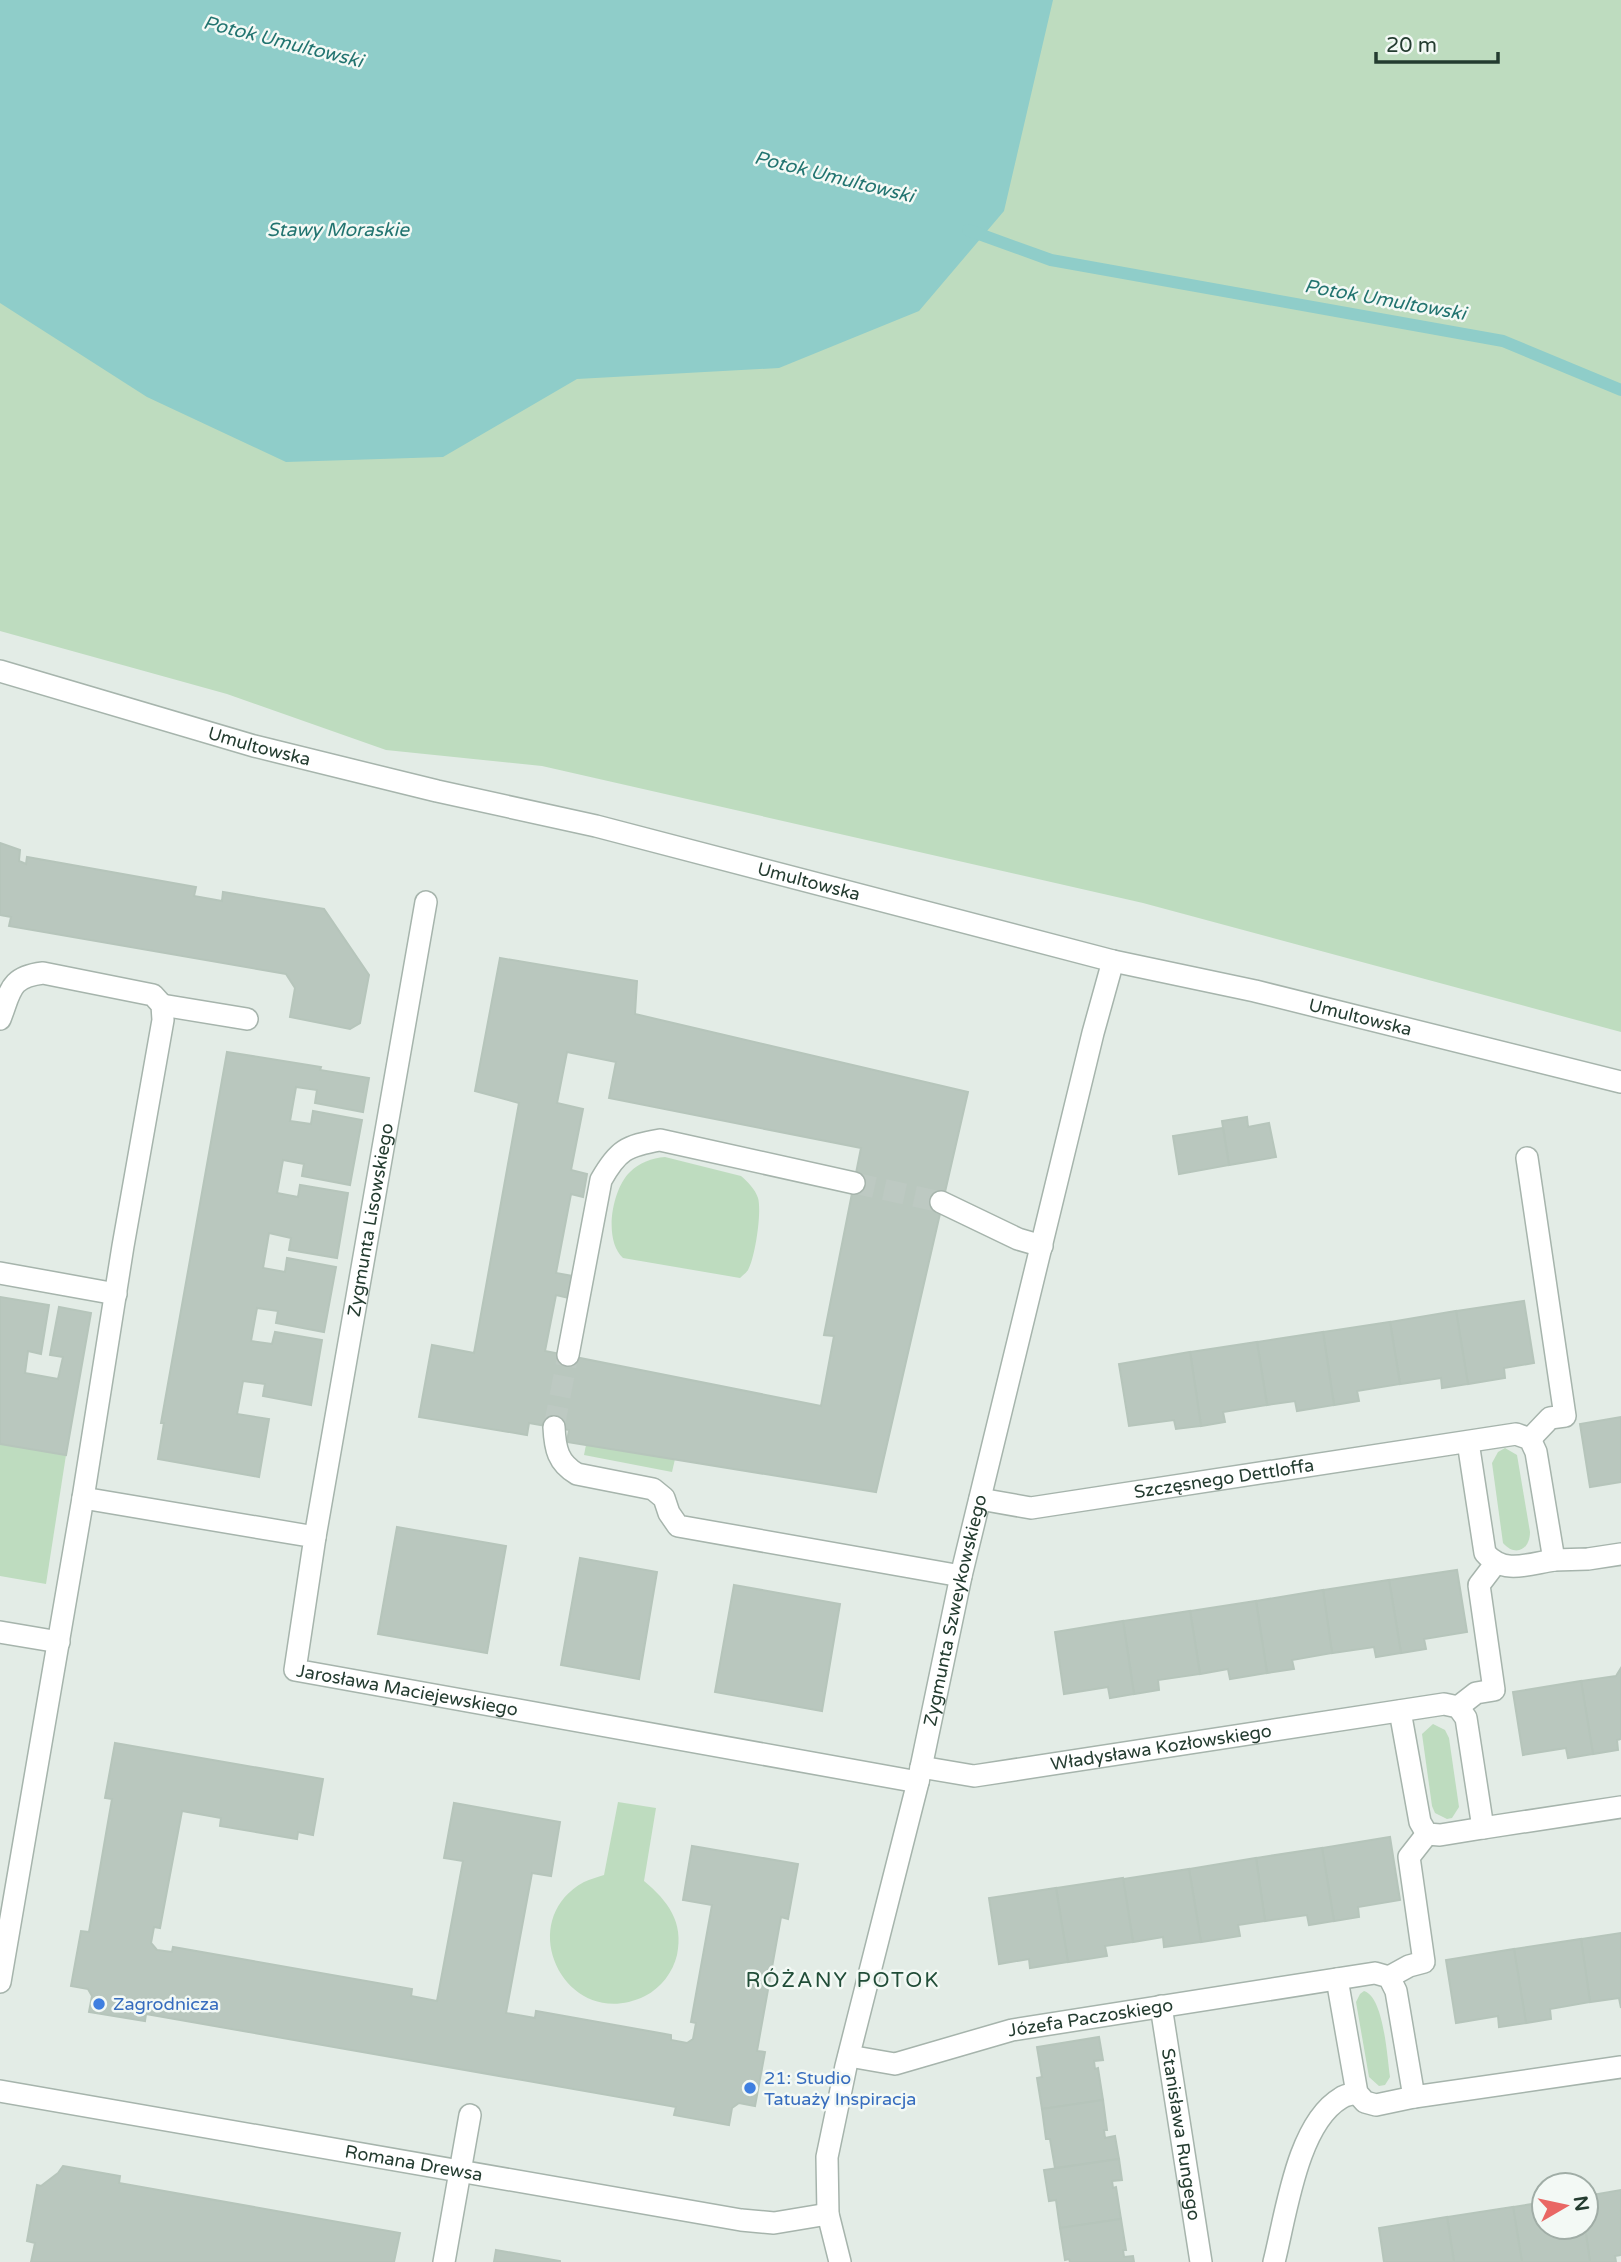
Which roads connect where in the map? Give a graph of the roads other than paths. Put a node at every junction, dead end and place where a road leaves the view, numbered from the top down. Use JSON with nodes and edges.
{"nodes":[{"id":1,"x":0,"y":671,"type":"edge"},
{"id":2,"x":426,"y":902,"type":"dead end"},
{"id":3,"x":1113,"y":961,"type":"junction"},
{"id":4,"x":162,"y":1005,"type":"junction"},
{"id":5,"x":0,"y":1019,"type":"edge"},
{"id":6,"x":247,"y":1019,"type":"dead end"},
{"id":7,"x":1621,"y":1082,"type":"edge"},
{"id":8,"x":1527,"y":1158,"type":"dead end"},
{"id":9,"x":854,"y":1183,"type":"tunnel mouth"},
{"id":10,"x":941,"y":1202,"type":"tunnel mouth"},
{"id":11,"x":1042,"y":1245,"type":"junction"},
{"id":12,"x":0,"y":1273,"type":"edge"},
{"id":13,"x":116,"y":1294,"type":"junction"},
{"id":14,"x":568,"y":1355,"type":"tunnel mouth"},
{"id":15,"x":554,"y":1427,"type":"tunnel mouth"},
{"id":16,"x":1530,"y":1439,"type":"junction"},
{"id":17,"x":1468,"y":1442,"type":"junction"},
{"id":18,"x":83,"y":1498,"type":"junction"},
{"id":19,"x":980,"y":1499,"type":"junction"},
{"id":20,"x":315,"y":1537,"type":"junction"},
{"id":21,"x":1621,"y":1554,"type":"edge"},
{"id":22,"x":1553,"y":1560,"type":"junction"},
{"id":23,"x":1495,"y":1564,"type":"junction"},
{"id":24,"x":961,"y":1576,"type":"junction"},
{"id":25,"x":0,"y":1632,"type":"edge"},
{"id":26,"x":59,"y":1642,"type":"junction"},
{"id":27,"x":1458,"y":1707,"type":"junction"},
{"id":28,"x":1400,"y":1712,"type":"junction"},
{"id":29,"x":920,"y":1775,"type":"junction"},
{"id":30,"x":1621,"y":1807,"type":"edge"},
{"id":31,"x":1483,"y":1828,"type":"junction"},
{"id":32,"x":1427,"y":1834,"type":"junction"},
{"id":33,"x":1389,"y":1978,"type":"junction"},
{"id":34,"x":1337,"y":1979,"type":"junction"},
{"id":35,"x":0,"y":1982,"type":"edge"},
{"id":36,"x":1161,"y":2006,"type":"junction"},
{"id":37,"x":849,"y":2056,"type":"junction"},
{"id":38,"x":1621,"y":2067,"type":"edge"},
{"id":39,"x":0,"y":2091,"type":"edge"},
{"id":40,"x":1357,"y":2093,"type":"junction"},
{"id":41,"x":1414,"y":2098,"type":"junction"},
{"id":42,"x":470,"y":2115,"type":"dead end"},
{"id":43,"x":460,"y":2171,"type":"junction"},
{"id":44,"x":828,"y":2214,"type":"junction"},
{"id":45,"x":444,"y":2262,"type":"edge"},
{"id":46,"x":840,"y":2262,"type":"edge"},
{"id":47,"x":1200,"y":2262,"type":"edge"},
{"id":48,"x":1274,"y":2262,"type":"edge"}],
"edges":[{"from":1,"to":3,"type":"street","name":"Umultowska"},
{"from":2,"to":20,"type":"street","name":"Zygmunta Lisowskiego"},
{"from":3,"to":7,"type":"street","name":"Umultowska"},
{"from":3,"to":11,"type":"street","name":"Zygmunta Szweykowskiego"},
{"from":4,"to":5,"type":"street"},
{"from":4,"to":6,"type":"street"},
{"from":4,"to":13,"type":"street"},
{"from":8,"to":16,"type":"street"},
{"from":9,"to":14,"type":"street"},
{"from":10,"to":11,"type":"street"},
{"from":11,"to":19,"type":"street","name":"Zygmunta Szweykowskiego"},
{"from":12,"to":13,"type":"street"},
{"from":13,"to":18,"type":"street"},
{"from":15,"to":24,"type":"street"},
{"from":16,"to":17,"type":"street","name":"Szczęsnego Dettloffa"},
{"from":16,"to":22,"type":"street"},
{"from":17,"to":19,"type":"street","name":"Szczęsnego Dettloffa"},
{"from":17,"to":23,"type":"street"},
{"from":18,"to":20,"type":"street"},
{"from":18,"to":26,"type":"street"},
{"from":19,"to":24,"type":"street","name":"Zygmunta Szweykowskiego"},
{"from":20,"to":29,"type":"street","name":"Jarosława Maciejewskiego"},
{"from":21,"to":22,"type":"street"},
{"from":22,"to":23,"type":"street"},
{"from":23,"to":27,"type":"street"},
{"from":24,"to":29,"type":"street","name":"Zygmunta Szweykowskiego"},
{"from":25,"to":26,"type":"street"},
{"from":26,"to":35,"type":"street"},
{"from":27,"to":28,"type":"street","name":"Władysława Kozłowskiego"},
{"from":27,"to":31,"type":"street"},
{"from":28,"to":29,"type":"street","name":"Władysława Kozłowskiego"},
{"from":28,"to":32,"type":"street"},
{"from":29,"to":37,"type":"street","name":"Zygmunta Szweykowskiego"},
{"from":30,"to":31,"type":"street"},
{"from":31,"to":32,"type":"street"},
{"from":32,"to":33,"type":"street"},
{"from":33,"to":34,"type":"street","name":"Józefa Paczoskiego"},
{"from":33,"to":41,"type":"street"},
{"from":34,"to":36,"type":"street","name":"Józefa Paczoskiego"},
{"from":34,"to":40,"type":"street"},
{"from":36,"to":37,"type":"street","name":"Józefa Paczoskiego"},
{"from":36,"to":47,"type":"street","name":"Stanisława Rungego"},
{"from":37,"to":44,"type":"street","name":"Zygmunta Szweykowskiego"},
{"from":38,"to":41,"type":"street"},
{"from":39,"to":43,"type":"street","name":"Romana Drewsa"},
{"from":40,"to":41,"type":"street"},
{"from":40,"to":48,"type":"street"},
{"from":42,"to":43,"type":"street"},
{"from":43,"to":44,"type":"street","name":"Romana Drewsa"},
{"from":43,"to":45,"type":"street"},
{"from":44,"to":46,"type":"street","name":"Zygmunta Szweykowskiego"}]}
